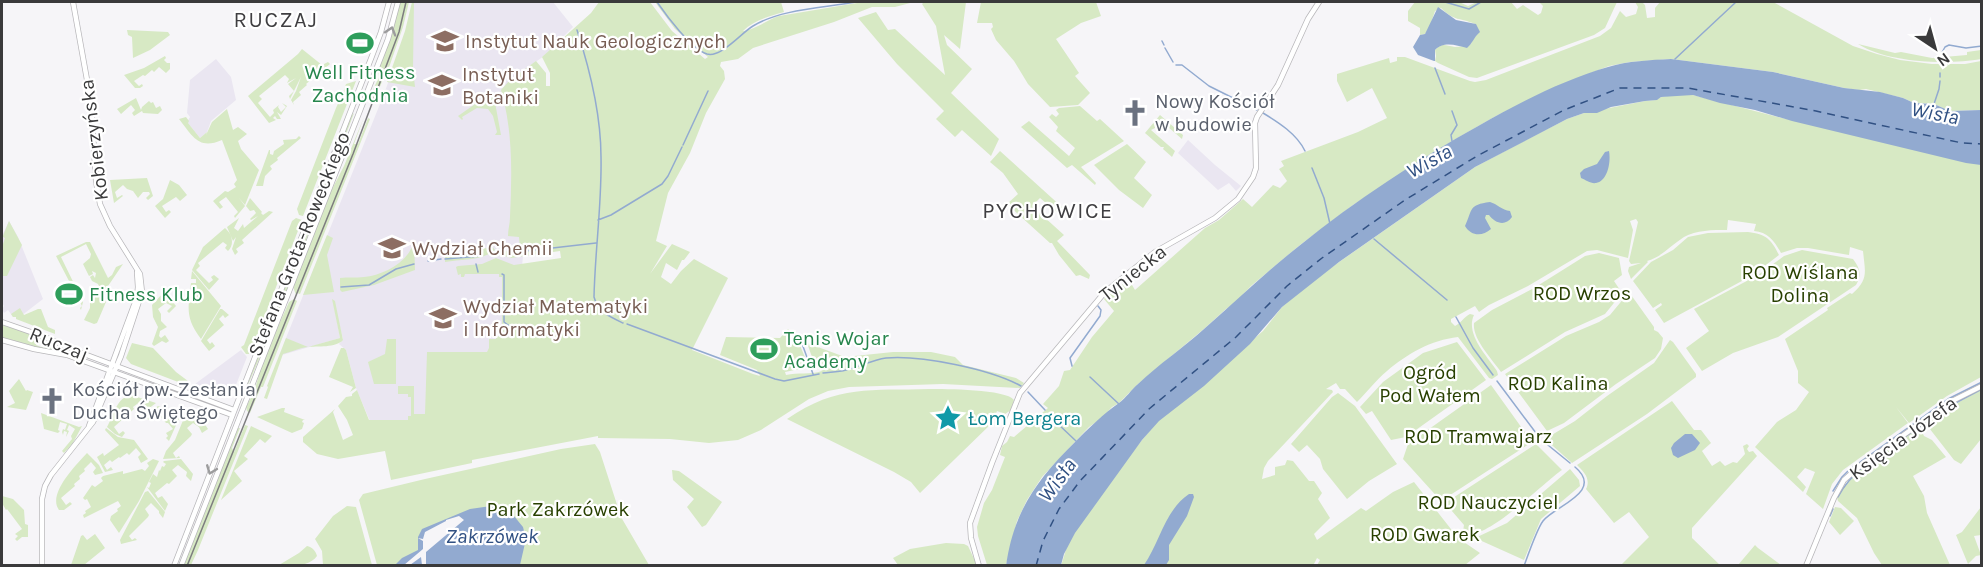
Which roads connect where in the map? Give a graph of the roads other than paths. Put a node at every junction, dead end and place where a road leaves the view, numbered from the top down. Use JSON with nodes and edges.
{"nodes":[{"id":1,"x":73,"y":2,"type":"edge"},
{"id":2,"x":389,"y":2,"type":"edge"},
{"id":3,"x":398,"y":2,"type":"edge"},
{"id":4,"x":1319,"y":2,"type":"edge"},
{"id":5,"x":2,"y":322,"type":"edge"},
{"id":6,"x":2,"y":340,"type":"edge"},
{"id":7,"x":113,"y":369,"type":"junction"},
{"id":8,"x":1982,"y":386,"type":"edge"},
{"id":9,"x":233,"y":413,"type":"junction"},
{"id":10,"x":239,"y":415,"type":"junction"},
{"id":11,"x":42,"y":566,"type":"edge"},
{"id":12,"x":174,"y":566,"type":"edge"},
{"id":13,"x":181,"y":566,"type":"edge"},
{"id":14,"x":979,"y":566,"type":"edge"},
{"id":15,"x":1806,"y":566,"type":"edge"}],
"edges":[{"from":1,"to":7,"type":"main road","name":"Kobierzyńska"},
{"from":2,"to":9,"type":"main road","name":"Stefana Grota-Roweckiego"},
{"from":10,"to":3,"type":"main road","name":"Stefana Grota-Roweckiego","one_way":true},
{"from":4,"to":14,"type":"main road","name":"Tyniecka"},
{"from":5,"to":7,"type":"main road","name":"Ruczaj"},
{"from":6,"to":7,"type":"main road","name":"Ruczaj"},
{"from":7,"to":9,"type":"main road"},
{"from":7,"to":11,"type":"main road","name":"Kobierzyńska"},
{"from":8,"to":15,"type":"main road","name":"Księcia Józefa"},
{"from":9,"to":10,"type":"main road"},
{"from":9,"to":12,"type":"main road","name":"Stefana Grota-Roweckiego","one_way":true},
{"from":10,"to":13,"type":"main road","name":"Stefana Grota-Roweckiego"}]}
